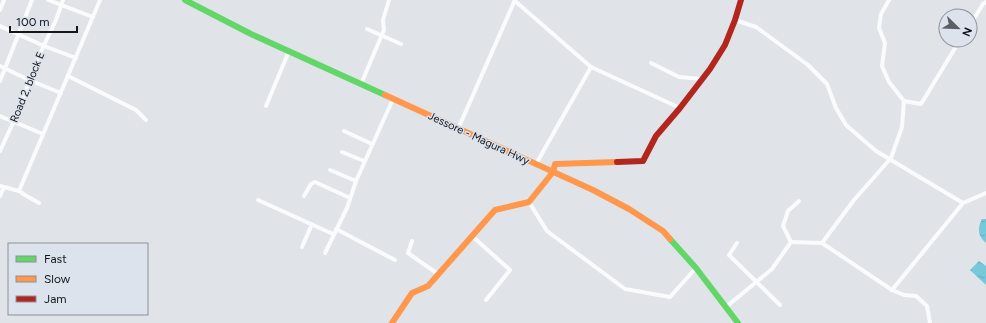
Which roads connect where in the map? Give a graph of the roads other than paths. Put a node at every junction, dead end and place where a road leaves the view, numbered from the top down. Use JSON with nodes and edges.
{"nodes":[{"id":1,"x":4,"y":0,"type":"edge"},
{"id":2,"x":32,"y":0,"type":"edge"},
{"id":3,"x":48,"y":0,"type":"edge"},
{"id":4,"x":63,"y":0,"type":"edge"},
{"id":5,"x":100,"y":0,"type":"edge"},
{"id":6,"x":185,"y":0,"type":"edge"},
{"id":7,"x":389,"y":0,"type":"edge"},
{"id":8,"x":741,"y":0,"type":"edge"},
{"id":9,"x":889,"y":0,"type":"edge"},
{"id":10,"x":515,"y":1,"type":"edge"},
{"id":11,"x":986,"y":2,"type":"edge"},
{"id":12,"x":62,"y":6,"type":"junction"},
{"id":13,"x":0,"y":10,"type":"edge"},
{"id":14,"x":978,"y":12,"type":"edge"},
{"id":15,"x":93,"y":17,"type":"junction"},
{"id":16,"x":735,"y":20,"type":"junction"},
{"id":17,"x":0,"y":26,"type":"edge"},
{"id":18,"x":367,"y":29,"type":"dead end"},
{"id":19,"x":19,"y":34,"type":"junction"},
{"id":20,"x":382,"y":35,"type":"junction"},
{"id":21,"x":401,"y":44,"type":"dead end"},
{"id":22,"x":44,"y":46,"type":"junction"},
{"id":23,"x":955,"y":48,"type":"edge"},
{"id":24,"x":289,"y":51,"type":"junction"},
{"id":25,"x":76,"y":58,"type":"junction"},
{"id":26,"x":651,"y":63,"type":"dead end"},
{"id":27,"x":0,"y":66,"type":"edge"},
{"id":28,"x":5,"y":68,"type":"junction"},
{"id":29,"x":591,"y":68,"type":"junction"},
{"id":30,"x":68,"y":76,"type":"junction"},
{"id":31,"x":702,"y":79,"type":"junction"},
{"id":32,"x":29,"y":80,"type":"junction"},
{"id":33,"x":0,"y":81,"type":"edge"},
{"id":34,"x":361,"y":84,"type":"junction"},
{"id":35,"x":61,"y":93,"type":"junction"},
{"id":36,"x":393,"y":98,"type":"junction"},
{"id":37,"x":904,"y":101,"type":"junction"},
{"id":38,"x":266,"y":106,"type":"dead end"},
{"id":39,"x":680,"y":108,"type":"junction"},
{"id":40,"x":0,"y":116,"type":"edge"},
{"id":41,"x":146,"y":120,"type":"dead end"},
{"id":42,"x":13,"y":122,"type":"junction"},
{"id":43,"x":458,"y":129,"type":"junction"},
{"id":44,"x":344,"y":131,"type":"dead end"},
{"id":45,"x":43,"y":134,"type":"junction"},
{"id":46,"x":372,"y":144,"type":"junction"},
{"id":47,"x":0,"y":151,"type":"edge"},
{"id":48,"x":342,"y":152,"type":"dead end"},
{"id":49,"x":891,"y":158,"type":"junction"},
{"id":50,"x":364,"y":161,"type":"junction"},
{"id":51,"x":536,"y":164,"type":"junction"},
{"id":52,"x":330,"y":170,"type":"dead end"},
{"id":53,"x":553,"y":172,"type":"junction"},
{"id":54,"x":356,"y":180,"type":"junction"},
{"id":55,"x":2,"y":187,"type":"edge"},
{"id":56,"x":19,"y":191,"type":"junction"},
{"id":57,"x":986,"y":193,"type":"edge"},
{"id":58,"x":0,"y":196,"type":"edge"},
{"id":59,"x":304,"y":196,"type":"dead end"},
{"id":60,"x":350,"y":198,"type":"junction"},
{"id":61,"x":258,"y":200,"type":"dead end"},
{"id":62,"x":799,"y":201,"type":"dead end"},
{"id":63,"x":530,"y":202,"type":"junction"},
{"id":64,"x":39,"y":203,"type":"dead end"},
{"id":65,"x":963,"y":203,"type":"junction"},
{"id":66,"x":312,"y":224,"type":"junction"},
{"id":67,"x":336,"y":229,"type":"junction"},
{"id":68,"x":334,"y":234,"type":"junction"},
{"id":69,"x":472,"y":236,"type":"junction"},
{"id":70,"x":412,"y":241,"type":"dead end"},
{"id":71,"x":791,"y":242,"type":"junction"},
{"id":72,"x":737,"y":243,"type":"dead end"},
{"id":73,"x":822,"y":243,"type":"junction"},
{"id":74,"x":302,"y":247,"type":"dead end"},
{"id":75,"x":325,"y":253,"type":"dead end"},
{"id":76,"x":395,"y":260,"type":"dead end"},
{"id":77,"x":696,"y":268,"type":"junction"},
{"id":78,"x":438,"y":274,"type":"junction"},
{"id":79,"x":756,"y":282,"type":"junction"},
{"id":80,"x":892,"y":290,"type":"junction"},
{"id":81,"x":486,"y":300,"type":"dead end"},
{"id":82,"x":780,"y":305,"type":"dead end"},
{"id":83,"x":726,"y":308,"type":"junction"},
{"id":84,"x":392,"y":323,"type":"edge"},
{"id":85,"x":738,"y":323,"type":"edge"},
{"id":86,"x":930,"y":323,"type":"edge"}],
"edges":[{"from":1,"to":13,"type":"street"},
{"from":2,"to":19,"type":"street"},
{"from":3,"to":12,"type":"street"},
{"from":4,"to":12,"type":"street","name":"Road 2, block E"},
{"from":5,"to":15,"type":"street"},
{"from":6,"to":24,"type":"main road","name":"Jessore - Magura Hwy"},
{"from":7,"to":20,"type":"street"},
{"from":8,"to":16,"type":"main road"},
{"from":9,"to":37,"type":"street"},
{"from":10,"to":29,"type":"street"},
{"from":10,"to":43,"type":"street"},
{"from":11,"to":14,"type":"street"},
{"from":12,"to":15,"type":"street"},
{"from":12,"to":22,"type":"street","name":"Road 2, block E"},
{"from":15,"to":25,"type":"street"},
{"from":16,"to":31,"type":"main road"},
{"from":16,"to":49,"type":"street"},
{"from":17,"to":19,"type":"street"},
{"from":18,"to":20,"type":"street"},
{"from":19,"to":22,"type":"street"},
{"from":19,"to":28,"type":"street"},
{"from":20,"to":21,"type":"street"},
{"from":20,"to":34,"type":"street"},
{"from":22,"to":25,"type":"street"},
{"from":22,"to":32,"type":"street","name":"Road 2, block E"},
{"from":23,"to":37,"type":"street"},
{"from":24,"to":34,"type":"main road","name":"Jessore - Magura Hwy"},
{"from":24,"to":38,"type":"street"},
{"from":25,"to":30,"type":"street"},
{"from":26,"to":31,"type":"street"},
{"from":27,"to":28,"type":"street"},
{"from":28,"to":32,"type":"street"},
{"from":28,"to":33,"type":"street"},
{"from":29,"to":39,"type":"street"},
{"from":29,"to":51,"type":"street"},
{"from":30,"to":35,"type":"street"},
{"from":30,"to":41,"type":"street"},
{"from":31,"to":39,"type":"main road"},
{"from":32,"to":35,"type":"street"},
{"from":32,"to":42,"type":"street","name":"Road 2, block E"},
{"from":34,"to":36,"type":"main road","name":"Jessore - Magura Hwy"},
{"from":35,"to":45,"type":"street"},
{"from":36,"to":43,"type":"main road","name":"Jessore - Magura Hwy"},
{"from":36,"to":46,"type":"street"},
{"from":37,"to":49,"type":"street"},
{"from":39,"to":53,"type":"main road"},
{"from":40,"to":42,"type":"street"},
{"from":42,"to":45,"type":"street"},
{"from":42,"to":47,"type":"street","name":"Road 2, block E"},
{"from":43,"to":51,"type":"main road","name":"Jessore - Magura Hwy"},
{"from":44,"to":46,"type":"street"},
{"from":45,"to":56,"type":"street"},
{"from":46,"to":50,"type":"street"},
{"from":48,"to":50,"type":"street"},
{"from":49,"to":65,"type":"street"},
{"from":49,"to":73,"type":"street"},
{"from":50,"to":54,"type":"street"},
{"from":51,"to":53,"type":"main road","name":"Jessore - Magura Hwy"},
{"from":52,"to":54,"type":"street"},
{"from":53,"to":63,"type":"main road"},
{"from":53,"to":77,"type":"main road","name":"Jessore - Magura Hwy"},
{"from":54,"to":60,"type":"street"},
{"from":55,"to":56,"type":"street"},
{"from":55,"to":58,"type":"street"},
{"from":56,"to":64,"type":"street"},
{"from":57,"to":65,"type":"street"},
{"from":59,"to":60,"type":"street"},
{"from":60,"to":67,"type":"street"},
{"from":61,"to":66,"type":"street"},
{"from":62,"to":71,"type":"street"},
{"from":63,"to":69,"type":"main road"},
{"from":63,"to":77,"type":"street"},
{"from":65,"to":80,"type":"street"},
{"from":66,"to":68,"type":"street"},
{"from":66,"to":74,"type":"street"},
{"from":67,"to":68,"type":"street"},
{"from":67,"to":76,"type":"street"},
{"from":68,"to":75,"type":"street"},
{"from":69,"to":78,"type":"main road"},
{"from":69,"to":81,"type":"street"},
{"from":70,"to":78,"type":"street"},
{"from":71,"to":73,"type":"street"},
{"from":71,"to":79,"type":"street"},
{"from":72,"to":79,"type":"street"},
{"from":73,"to":80,"type":"street"},
{"from":77,"to":83,"type":"main road","name":"Jessore - Magura Hwy"},
{"from":78,"to":84,"type":"main road"},
{"from":79,"to":82,"type":"street"},
{"from":79,"to":83,"type":"street"},
{"from":80,"to":86,"type":"street"},
{"from":83,"to":85,"type":"main road","name":"Jessore - Magura Hwy"}]}
